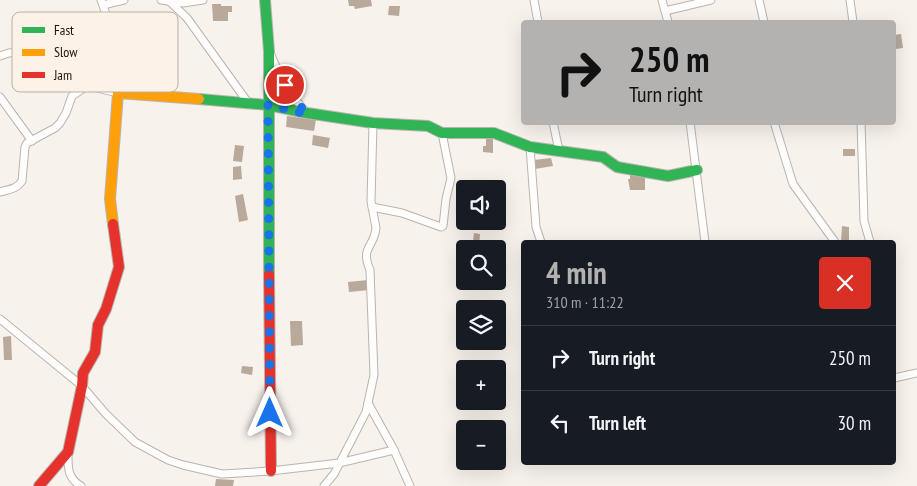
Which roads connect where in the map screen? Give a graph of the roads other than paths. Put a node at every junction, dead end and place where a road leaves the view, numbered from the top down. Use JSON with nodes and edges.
{"nodes":[{"id":1,"x":124,"y":0,"type":"edge"},
{"id":2,"x":166,"y":0,"type":"edge"},
{"id":3,"x":203,"y":0,"type":"edge"},
{"id":4,"x":265,"y":0,"type":"edge"},
{"id":5,"x":534,"y":0,"type":"edge"},
{"id":6,"x":662,"y":0,"type":"edge"},
{"id":7,"x":711,"y":0,"type":"edge"},
{"id":8,"x":759,"y":0,"type":"edge"},
{"id":9,"x":850,"y":0,"type":"edge"},
{"id":10,"x":102,"y":2,"type":"edge"},
{"id":11,"x":665,"y":11,"type":"junction"},
{"id":12,"x":538,"y":20,"type":"edge"},
{"id":13,"x":667,"y":20,"type":"edge"},
{"id":14,"x":764,"y":20,"type":"edge"},
{"id":15,"x":853,"y":20,"type":"edge"},
{"id":16,"x":269,"y":51,"type":"junction"},
{"id":17,"x":12,"y":52,"type":"edge"},
{"id":18,"x":0,"y":56,"type":"edge"},
{"id":19,"x":78,"y":92,"type":"edge"},
{"id":20,"x":114,"y":92,"type":"edge"},
{"id":21,"x":118,"y":93,"type":"junction"},
{"id":22,"x":0,"y":97,"type":"edge"},
{"id":23,"x":249,"y":104,"type":"junction"},
{"id":24,"x":268,"y":105,"type":"junction"},
{"id":25,"x":307,"y":114,"type":"junction"},
{"id":26,"x":373,"y":123,"type":"junction"},
{"id":27,"x":554,"y":125,"type":"edge"},
{"id":28,"x":690,"y":125,"type":"edge"},
{"id":29,"x":775,"y":125,"type":"edge"},
{"id":30,"x":861,"y":125,"type":"edge"},
{"id":31,"x":442,"y":132,"type":"junction"},
{"id":32,"x":32,"y":141,"type":"junction"},
{"id":33,"x":530,"y":147,"type":"junction"},
{"id":34,"x":559,"y":151,"type":"junction"},
{"id":35,"x":696,"y":170,"type":"junction"},
{"id":36,"x":0,"y":192,"type":"edge"},
{"id":37,"x":372,"y":207,"type":"junction"},
{"id":38,"x":540,"y":240,"type":"edge"},
{"id":39,"x":704,"y":240,"type":"edge"},
{"id":40,"x":834,"y":240,"type":"edge"},
{"id":41,"x":869,"y":240,"type":"edge"},
{"id":42,"x":0,"y":319,"type":"edge"},
{"id":43,"x":917,"y":373,"type":"edge"},
{"id":44,"x":896,"y":378,"type":"edge"},
{"id":45,"x":82,"y":386,"type":"junction"},
{"id":46,"x":368,"y":403,"type":"junction"},
{"id":47,"x":394,"y":450,"type":"junction"},
{"id":48,"x":68,"y":452,"type":"junction"},
{"id":49,"x":339,"y":463,"type":"junction"},
{"id":50,"x":271,"y":471,"type":"junction"},
{"id":51,"x":39,"y":486,"type":"edge"},
{"id":52,"x":82,"y":486,"type":"edge"},
{"id":53,"x":324,"y":486,"type":"edge"},
{"id":54,"x":410,"y":486,"type":"edge"}],
"edges":[{"from":1,"to":10,"type":"street"},
{"from":2,"to":3,"type":"street"},
{"from":2,"to":23,"type":"street"},
{"from":4,"to":16,"type":"street"},
{"from":5,"to":12,"type":"street"},
{"from":6,"to":11,"type":"street"},
{"from":7,"to":11,"type":"street"},
{"from":8,"to":14,"type":"street"},
{"from":9,"to":15,"type":"street"},
{"from":11,"to":13,"type":"street"},
{"from":16,"to":24,"type":"street"},
{"from":16,"to":25,"type":"street"},
{"from":17,"to":18,"type":"street"},
{"from":19,"to":32,"type":"street"},
{"from":20,"to":21,"type":"street"},
{"from":21,"to":23,"type":"street"},
{"from":21,"to":45,"type":"street"},
{"from":22,"to":32,"type":"street"},
{"from":23,"to":24,"type":"street"},
{"from":24,"to":25,"type":"street"},
{"from":24,"to":50,"type":"street"},
{"from":25,"to":26,"type":"street"},
{"from":26,"to":31,"type":"street"},
{"from":26,"to":37,"type":"street"},
{"from":27,"to":34,"type":"street"},
{"from":28,"to":35,"type":"street"},
{"from":29,"to":40,"type":"street"},
{"from":30,"to":41,"type":"street"},
{"from":31,"to":33,"type":"street"},
{"from":31,"to":37,"type":"street"},
{"from":32,"to":36,"type":"street"},
{"from":33,"to":34,"type":"street"},
{"from":33,"to":38,"type":"street"},
{"from":34,"to":35,"type":"street"},
{"from":35,"to":39,"type":"street"},
{"from":37,"to":46,"type":"street"},
{"from":42,"to":45,"type":"street"},
{"from":43,"to":44,"type":"street"},
{"from":45,"to":48,"type":"street"},
{"from":45,"to":50,"type":"street"},
{"from":46,"to":47,"type":"street"},
{"from":46,"to":49,"type":"street"},
{"from":47,"to":49,"type":"street"},
{"from":47,"to":54,"type":"street"},
{"from":48,"to":51,"type":"street"},
{"from":48,"to":52,"type":"street"},
{"from":49,"to":50,"type":"street"},
{"from":49,"to":53,"type":"street"}]}
